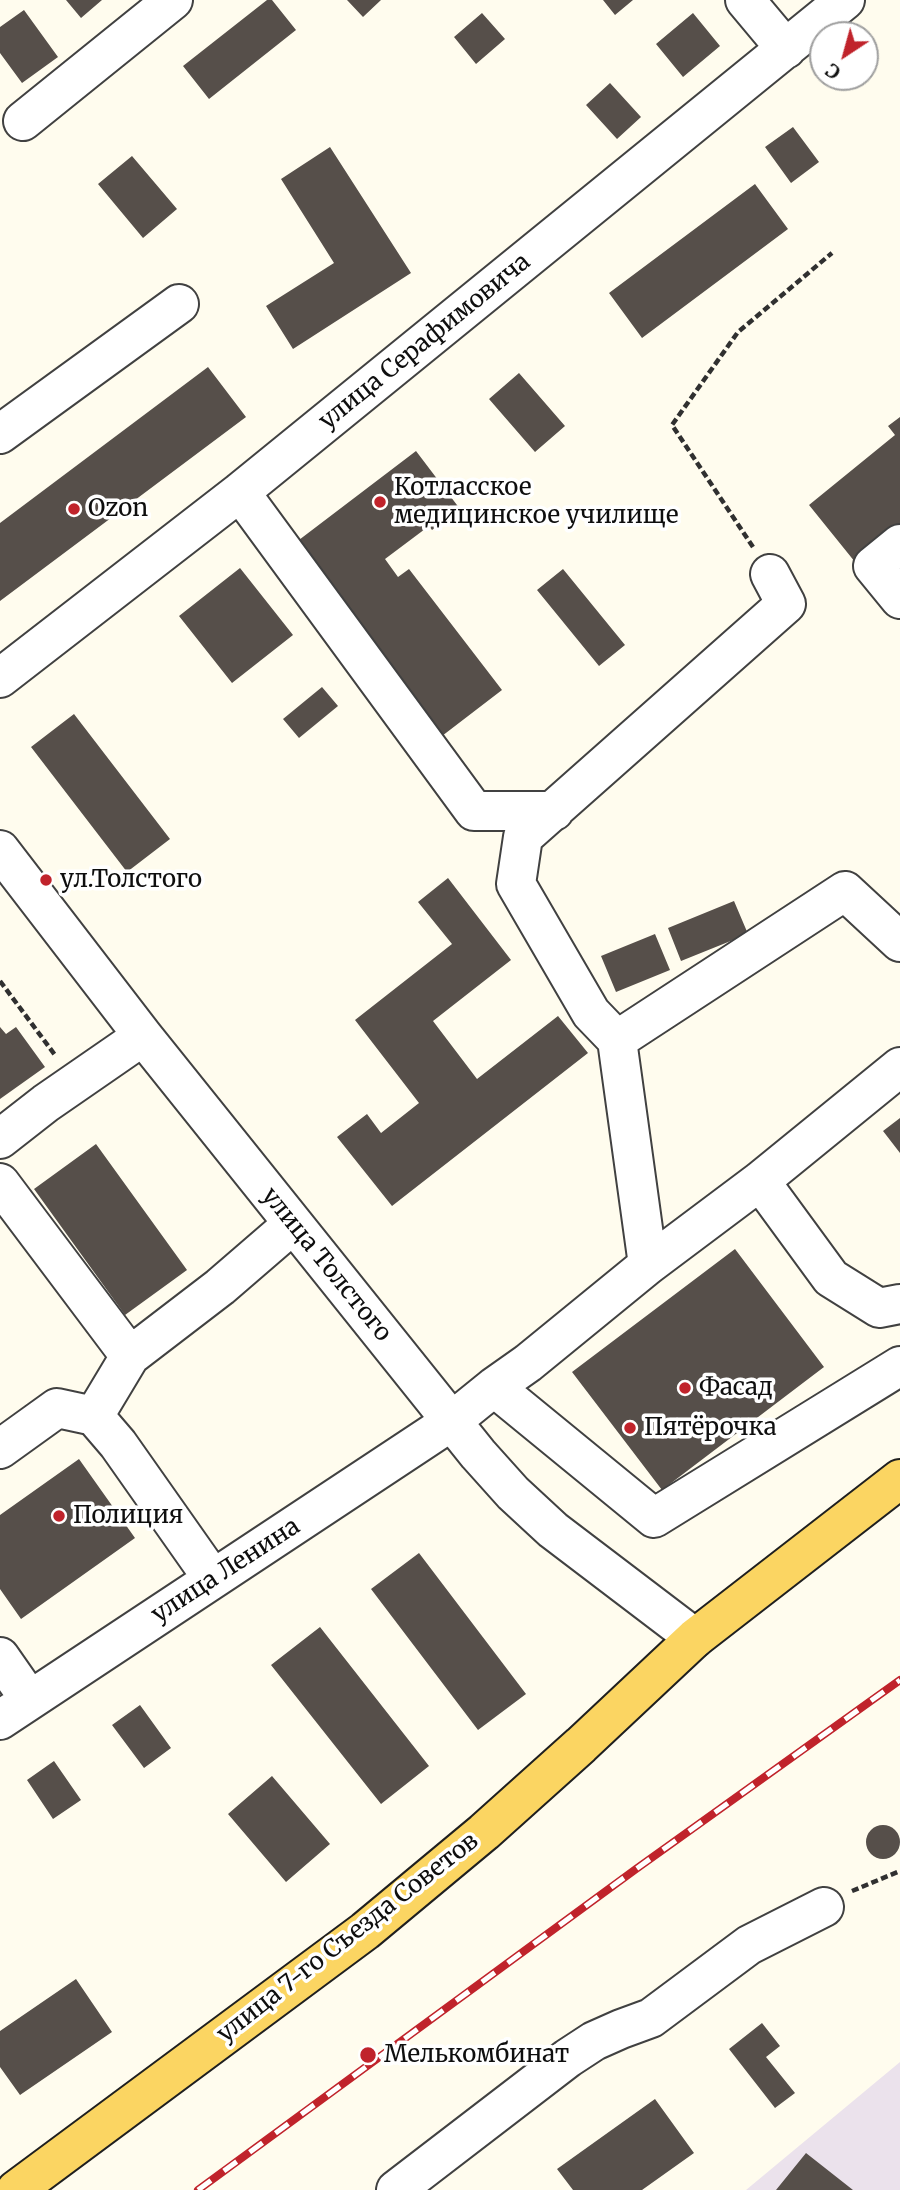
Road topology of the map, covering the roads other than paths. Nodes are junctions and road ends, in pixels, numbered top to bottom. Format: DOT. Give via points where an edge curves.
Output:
graph roads {
  1 [pos="173,0"];
  2 [pos="745,0"];
  3 [pos="845,0"];
  4 [pos="786,49"];
  5 [pos="23,121"];
  6 [pos="179,304"];
  7 [pos="0,434"];
  8 [pos="240,492"];
  9 [pos="900,544"];
  10 [pos="771,574"];
  11 [pos="900,599"];
  12 [pos="0,678"];
  13 [pos="554,811"];
  14 [pos="0,850"];
  15 [pos="900,942"];
  16 [pos="144,1036"];
  17 [pos="617,1040"];
  18 [pos="900,1067"];
  19 [pos="0,1139"];
  20 [pos="760,1181"];
  21 [pos="0,1183"];
  22 [pos="293,1224"];
  23 [pos="648,1265"];
  24 [pos="900,1304"];
  25 [pos="130,1356"];
  26 [pos="900,1366"];
  27 [pos="494,1387"];
  28 [pos="94,1416"];
  29 [pos="452,1421"];
  30 [pos="0,1449"];
  31 [pos="900,1479"];
  32 [pos="213,1579"];
  33 [pos="695,1638"];
  34 [pos="0,1657"];
  35 [pos="15,1710"];
  36 [pos="824,1907"];
  37 [pos="16,2190"];
  38 [pos="396,2190"];
  1 -- 5 [label="street"];
  2 -- 4 [label="street"];
  3 -- 4 [label="street, улица Серафимовича"];
  4 -- 8 [label="street, улица Серафимовича"];
  6 -- 7 [label="street"];
  8 -- 12 [label="street, улица Серафимовича"];
  8 -- 13 [label="street" via="474,811"];
  9 -- 11 [label="street" via="873,566"];
  10 -- 13 [label="street" via="786,604"];
  13 -- 17 [label="street" via="523,837 516,884 591,1013"];
  14 -- 16 [label="street, улица Толстого"];
  15 -- 17 [label="street" via="845,891"];
  16 -- 19 [label="street"];
  16 -- 22 [label="street, улица Толстого"];
  17 -- 23 [label="street"];
  18 -- 20 [label="street, улица Ленина"];
  20 -- 23 [label="street, улица Ленина"];
  20 -- 24 [label="street" via="831,1278 879,1308"];
  21 -- 25 [label="street"];
  22 -- 25 [label="street"];
  22 -- 29 [label="street, улица Толстого"];
  23 -- 27 [label="street, улица Ленина"];
  25 -- 28 [label="street"];
  26 -- 27 [label="street" via="654,1518"];
  27 -- 29 [label="street, улица Ленина"];
  28 -- 30 [label="street" via="57,1408"];
  28 -- 32 [label="street"];
  29 -- 32 [label="street, улица Ленина"];
  29 -- 33 [label="street, улица Толстого" via="513,1493 553,1530"];
  31 -- 33 [label="main road, улица 7-го Съезда Советов"];
  32 -- 35 [label="street, улица Ленина"];
  33 -- 37 [label="main road, улица 7-го Съезда Советов" via="582,1745 365,1931"];
  34 -- 35 [label="street"];
  36 -- 38 [label="street" via="749,1945 651,2018 577,2052"];
}
